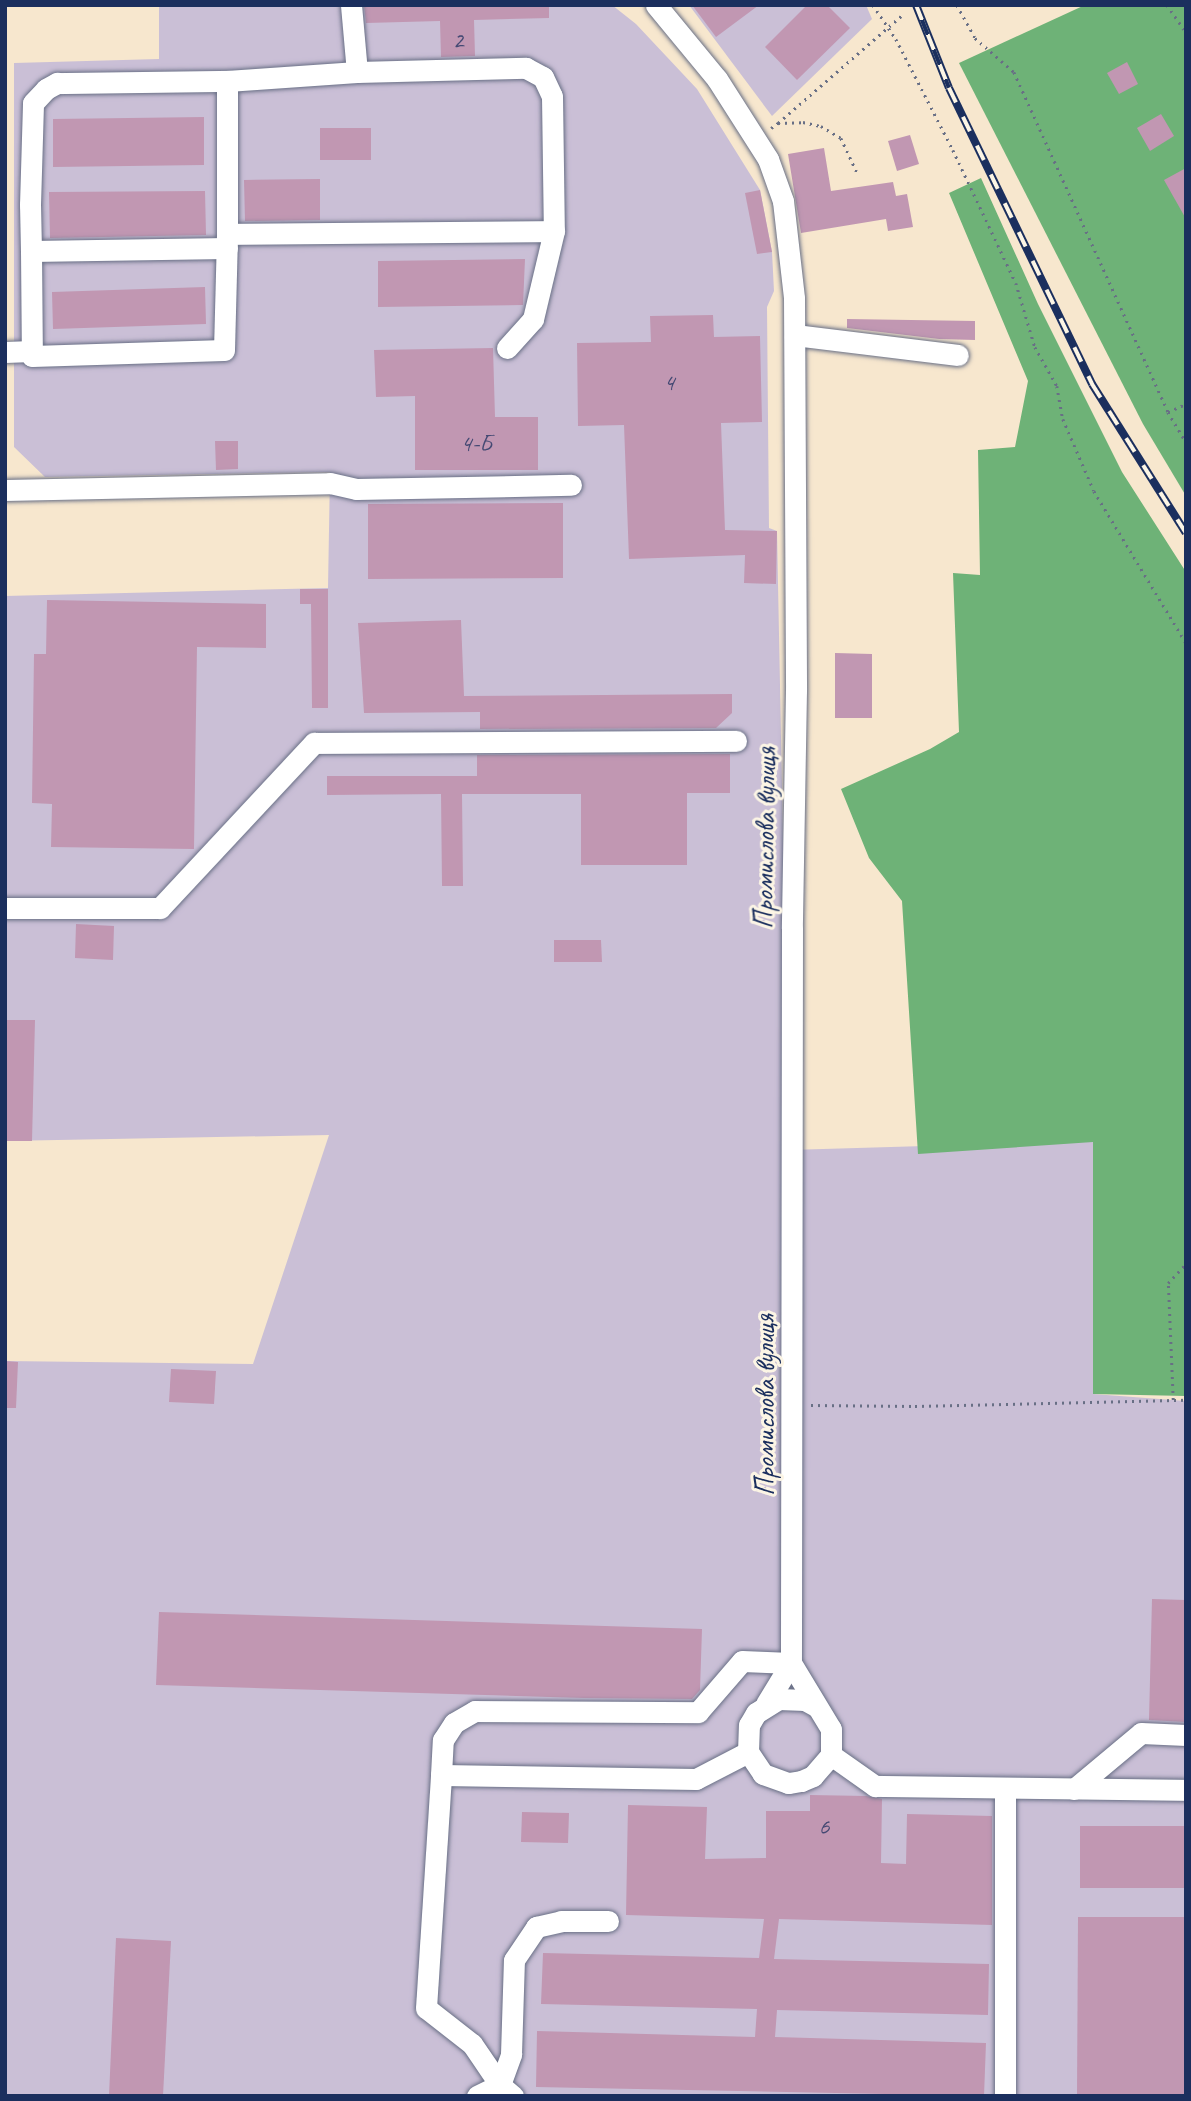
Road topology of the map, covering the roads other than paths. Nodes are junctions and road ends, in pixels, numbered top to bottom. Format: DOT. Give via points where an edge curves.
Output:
graph roads {
  1 [pos="351,5"];
  2 [pos="656,5"];
  3 [pos="357,72"];
  4 [pos="227,81"];
  5 [pos="554,230"];
  6 [pos="227,241"];
  7 [pos="31,251"];
  8 [pos="795,335"];
  9 [pos="507,348"];
  10 [pos="32,351"];
  11 [pos="5,352"];
  12 [pos="958,355"];
  13 [pos="572,485"];
  14 [pos="5,490"];
  15 [pos="736,741"];
  16 [pos="5,908"];
  17 [pos="791,1663"];
  18 [pos="766,1704"];
  19 [pos="816,1706"];
  20 [pos="1186,1735"];
  21 [pos="748,1752"];
  22 [pos="831,1755"];
  23 [pos="441,1775"];
  24 [pos="1005,1789"];
  25 [pos="1074,1790"];
  26 [pos="1186,1790"];
  27 [pos="607,1921"];
  28 [pos="506,2090"];
  29 [pos="477,2096"];
  30 [pos="1005,2096"];
  1 -- 3 [label="street"];
  2 -- 8 [label="street, Промислова вулиця" via="717,79 756,136 783,201"];
  3 -- 4 [label="street"];
  3 -- 5 [label="street" via="526,68 543,77 552,96"];
  4 -- 6 [label="street"];
  4 -- 7 [label="street" via="57,83 46,89 33,103"];
  5 -- 6 [label="street"];
  5 -- 9 [label="street" via="533,319"];
  6 -- 7 [label="street"];
  6 -- 10 [label="street" via="224,350 32,356"];
  7 -- 10 [label="street"];
  8 -- 12 [label="street"];
  8 -- 17 [label="street, Промислова вулиця"];
  10 -- 11 [label="street"];
  13 -- 14 [label="street" via="356,489 330,483"];
  15 -- 16 [label="street" via="314,743 160,908"];
  17 -- 18 [label="street"];
  17 -- 19 [label="street"];
  17 -- 23 [label="street" via="742,1661 698,1712 475,1712 454,1723 443,1740"];
  18 -- 19 [label="street" via="791,1697"];
  18 -- 21 [label="street" via="749,1725"];
  19 -- 22 [label="street" via="831,1729"];
  20 -- 25 [label="street" via="1141,1733"];
  21 -- 22 [label="street" via="763,1774 788,1783 813,1776"];
  21 -- 23 [label="street" via="696,1779"];
  22 -- 24 [label="street" via="875,1786"];
  23 -- 28 [label="street" via="426,2008 472,2044"];
  24 -- 25 [label="street"];
  24 -- 30 [label="street"];
  25 -- 26 [label="street"];
  27 -- 28 [label="street" via="561,1921 536,1927 514,1960"];
  28 -- 29 [label="street"];
}
